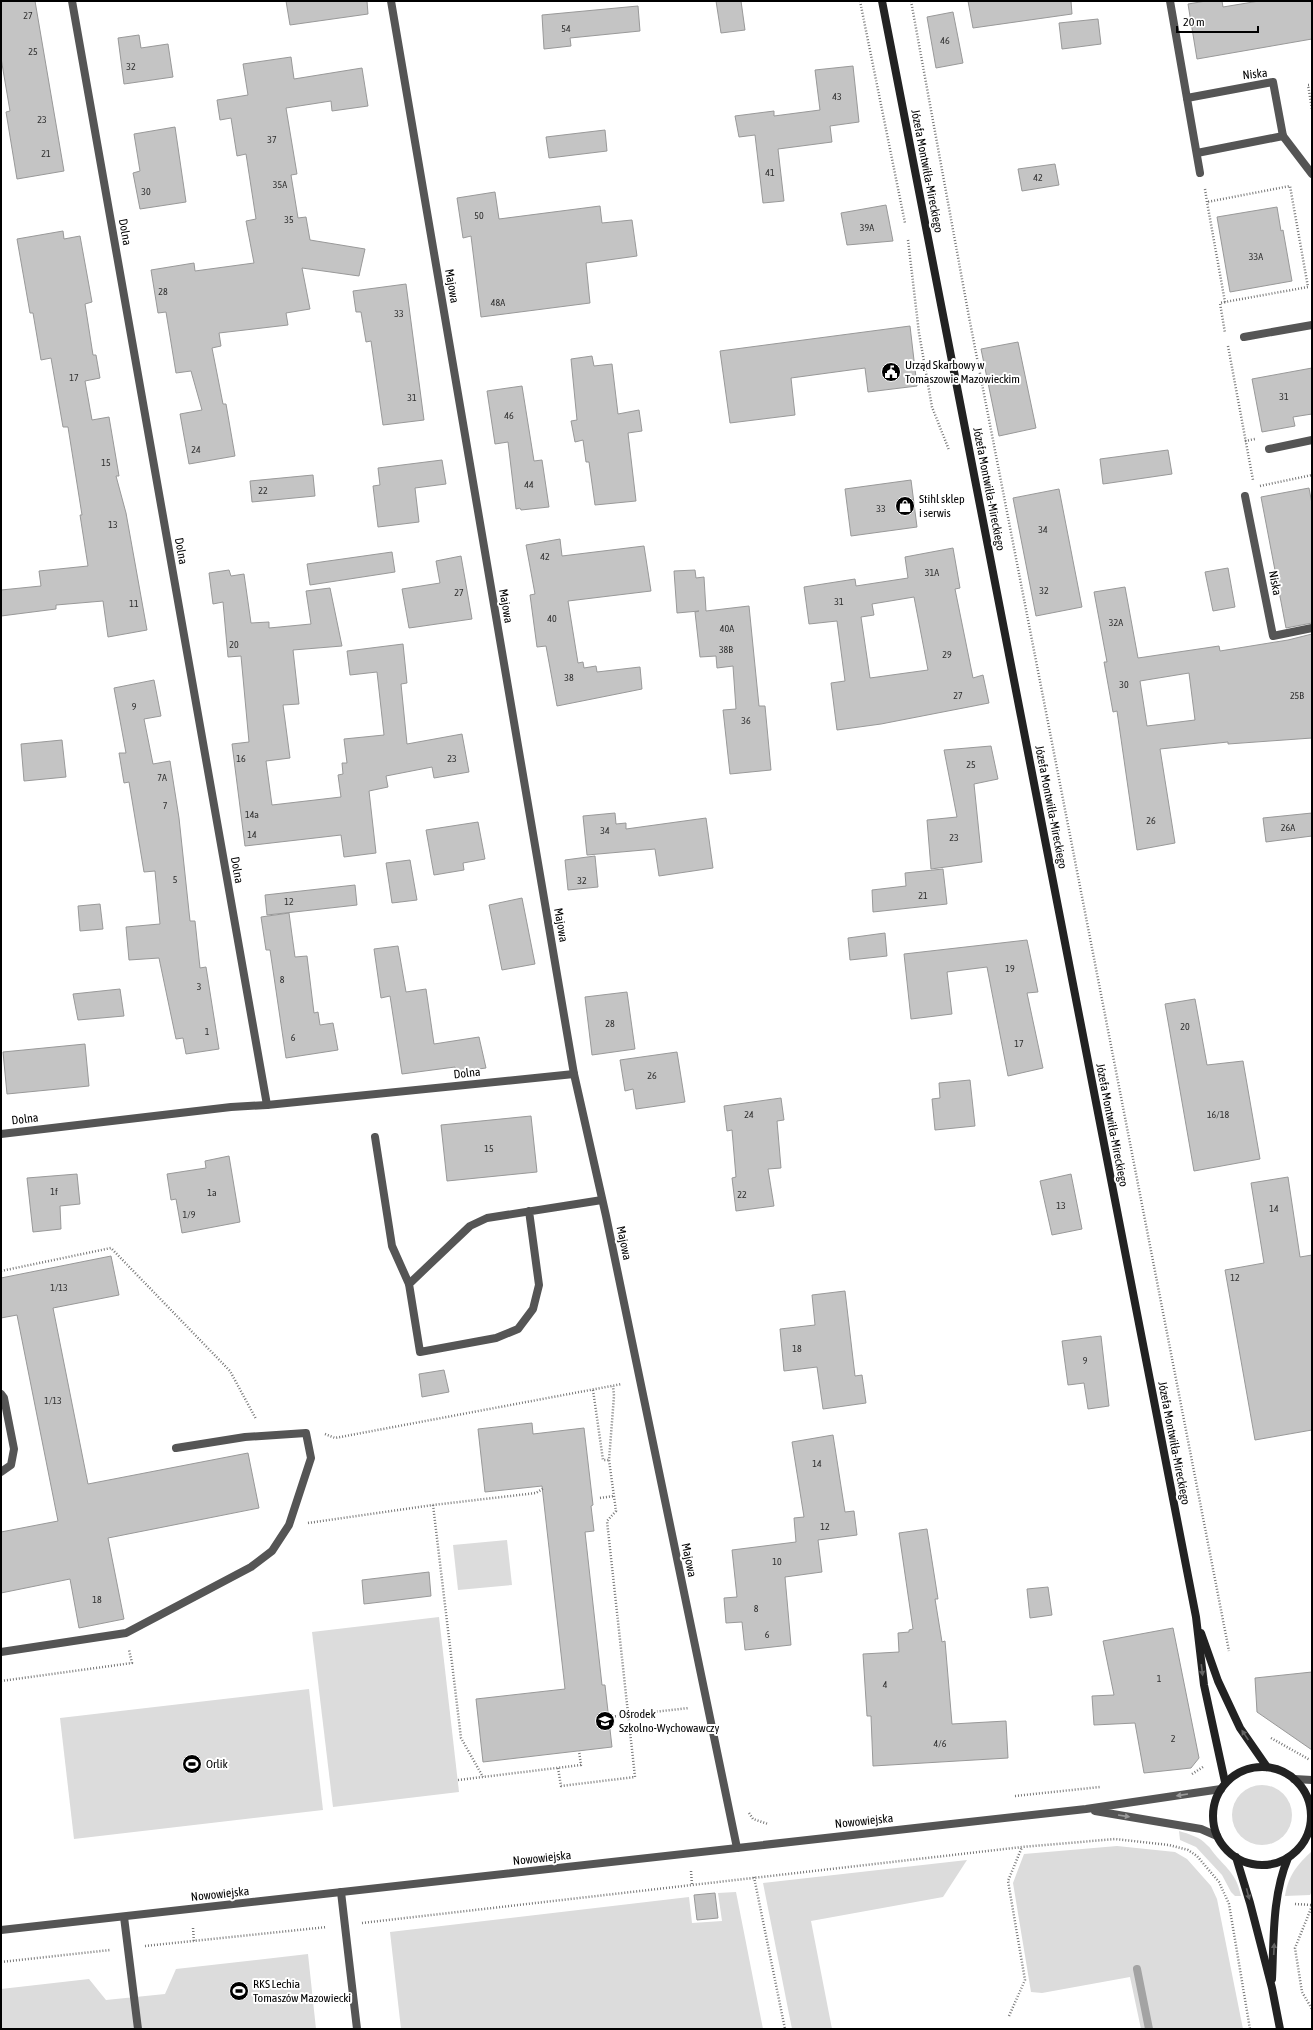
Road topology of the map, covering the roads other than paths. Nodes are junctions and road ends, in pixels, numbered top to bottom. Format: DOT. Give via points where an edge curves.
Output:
graph roads {
  1 [pos="72,1"];
  2 [pos="391,1"];
  3 [pos="882,1"];
  4 [pos="1170,1"];
  5 [pos="1187,98"];
  6 [pos="1283,136"];
  7 [pos="1197,153"];
  8 [pos="1200,173"];
  9 [pos="1312,174"];
  10 [pos="1312,325"];
  11 [pos="1244,337"];
  12 [pos="1312,440"];
  13 [pos="1270,449"];
  14 [pos="1245,496"];
  15 [pos="1312,628"];
  16 [pos="574,1074"];
  17 [pos="267,1105"];
  18 [pos="1,1134"];
  19 [pos="375,1138"];
  20 [pos="602,1200"];
  21 [pos="529,1211"];
  22 [pos="409,1284"];
  23 [pos="1,1394"];
  24 [pos="176,1448"];
  25 [pos="1,1472"];
  26 [pos="1196,1617"];
  27 [pos="1,1652"];
  28 [pos="1267,1767"];
  29 [pos="1294,1779"];
  30 [pos="1312,1780"];
  31 [pos="1225,1782"];
  32 [pos="1221,1790"];
  33 [pos="1086,1809"];
  34 [pos="1310,1829"];
  35 [pos="1217,1836"];
  36 [pos="737,1848"];
  37 [pos="1236,1857"];
  38 [pos="1288,1858"];
  39 [pos="341,1892"];
  40 [pos="124,1917"];
  41 [pos="1,1930"];
  42 [pos="1272,1988"];
  43 [pos="138,2029"];
  44 [pos="357,2029"];
  45 [pos="1280,2029"];
  1 -- 17 [label="street, Dolna"];
  2 -- 16 [label="street, Majowa"];
  3 -- 26 [label="main road, Józefa Montwiłła-Mireckiego"];
  4 -- 5 [label="street"];
  5 -- 6 [label="street, Niska" via="1273,82"];
  5 -- 7 [label="street"];
  6 -- 7 [label="street"];
  6 -- 9 [label="street, Niska"];
  7 -- 8 [label="street"];
  10 -- 11 [label="street"];
  12 -- 13 [label="street"];
  14 -- 15 [label="street, Niska" via="1273,636"];
  16 -- 17 [label="street, Dolna"];
  16 -- 20 [label="street, Majowa"];
  17 -- 18 [label="street, Dolna"];
  19 -- 22 [label="street" via="392,1246"];
  20 -- 21 [label="street"];
  20 -- 36 [label="street, Majowa"];
  21 -- 22 [label="street" via="487,1218 470,1226"];
  21 -- 22 [label="street" via="539,1285 533,1309 518,1329 496,1338 420,1352"];
  23 -- 25 [label="street" via="14,1449 11,1465"];
  24 -- 27 [label="street" via="245,1437 306,1433 311,1458 289,1525 272,1551 250,1567 126,1633"];
  28 -- 26 [label="main road, Józefa Montwiłła-Mireckiego, one-way" via="1240,1728 1218,1681"];
  26 -- 31 [label="main road, Józefa Montwiłła-Mireckiego, one-way" via="1204,1684"];
  28 -- 29 [label="main road"];
  28 -- 31 [label="main road" via="1248,1769"];
  29 -- 30 [label="street"];
  29 -- 34 [label="main road" via="1307,1796 1311,1810"];
  31 -- 32 [label="main road"];
  32 -- 33 [label="street, Nowowiejska, one-way"];
  32 -- 35 [label="main road" via="1213,1809 1213,1823"];
  33 -- 35 [label="street, Nowowiejska, one-way" via="1194,1828"];
  33 -- 36 [label="street, Nowowiejska"];
  34 -- 38 [label="main road" via="1299,1849"];
  35 -- 37 [label="main road" via="1225,1848"];
  36 -- 39 [label="street, Nowowiejska"];
  37 -- 38 [label="main road" via="1248,1863 1261,1865"];
  37 -- 42 [label="main road, one-way"];
  42 -- 38 [label="main road, one-way" via="1277,1902 1281,1874"];
  39 -- 40 [label="street, Nowowiejska"];
  39 -- 44 [label="street"];
  40 -- 41 [label="street, Nowowiejska"];
  40 -- 43 [label="street"];
  42 -- 45 [label="main road"];
}
